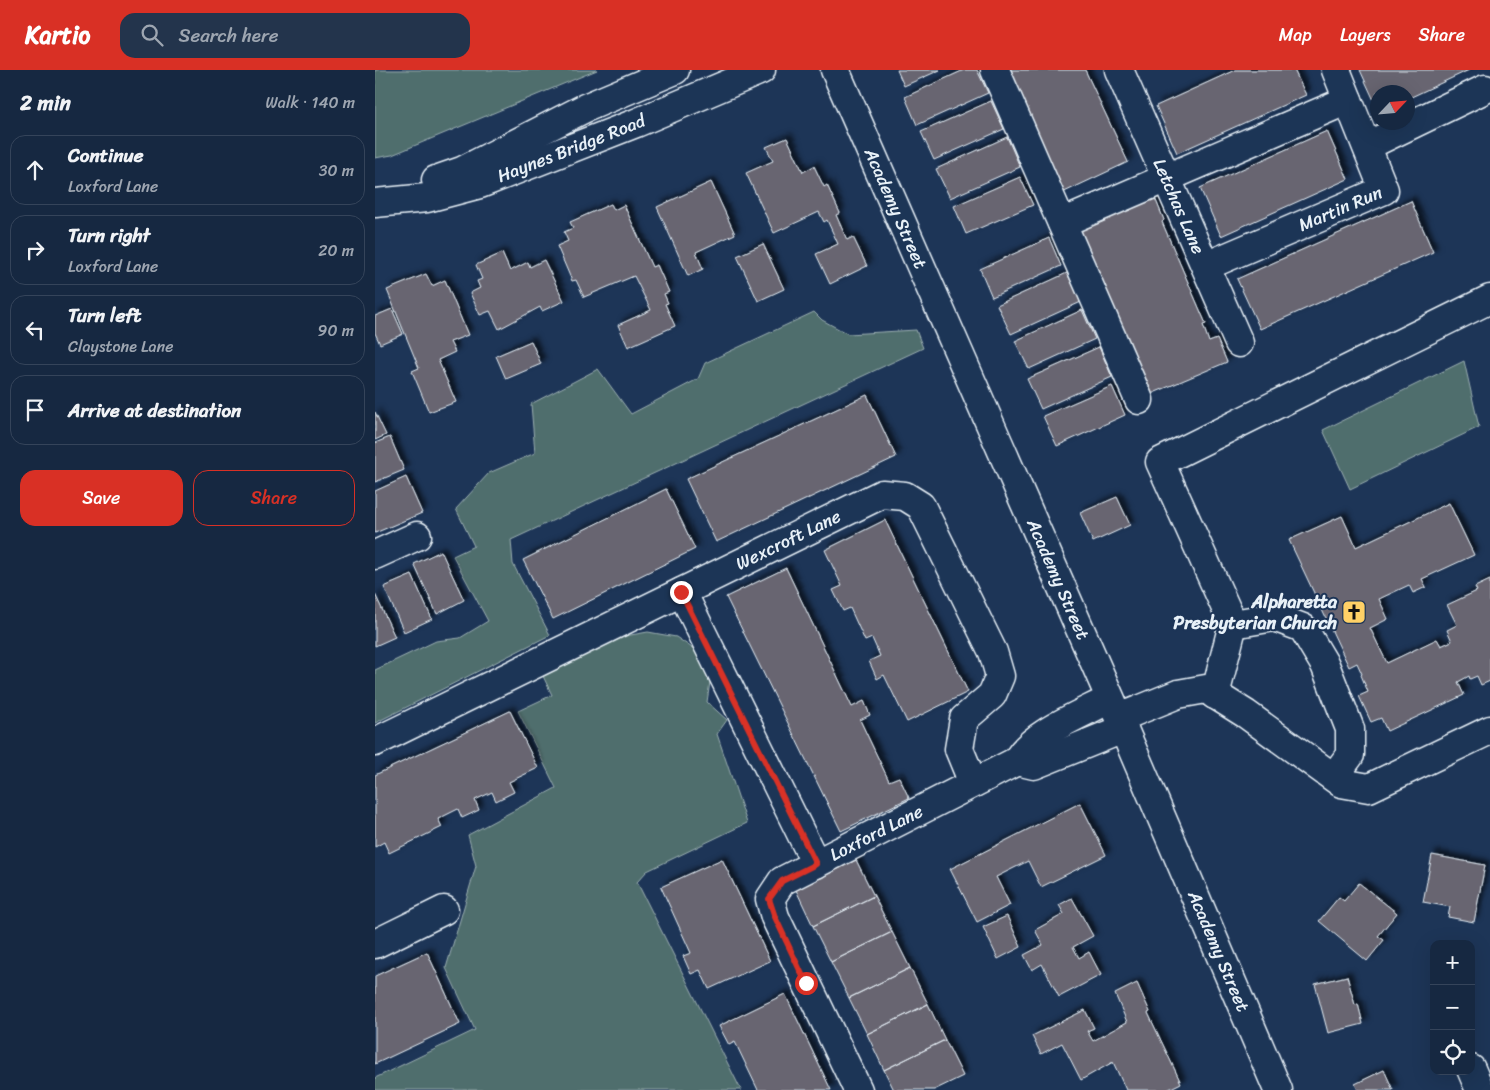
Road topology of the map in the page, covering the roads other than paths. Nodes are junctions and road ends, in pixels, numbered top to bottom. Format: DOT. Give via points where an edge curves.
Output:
graph roads {
  1 [pos="675,70"];
  2 [pos="761,70"];
  3 [pos="835,70"];
  4 [pos="995,70"];
  5 [pos="1119,70"];
  6 [pos="1336,70"];
  7 [pos="1485,89"];
  8 [pos="1348,100"];
  9 [pos="1367,146"];
  10 [pos="1167,178"];
  11 [pos="375,203"];
  12 [pos="1061,223"];
  13 [pos="1206,266"];
  14 [pos="1490,299"];
  15 [pos="1239,342"];
  16 [pos="1139,400"];
  17 [pos="417,536"];
  18 [pos="375,555"];
  19 [pos="681,592"];
  20 [pos="1233,624"];
  21 [pos="1215,695"];
  22 [pos="1117,715"];
  23 [pos="1490,730"];
  24 [pos="375,742"];
  25 [pos="1333,777"];
  26 [pos="973,784"];
  27 [pos="816,864"];
  28 [pos="444,910"];
  29 [pos="378,935"];
  30 [pos="1474,1075"];
  31 [pos="858,1090"];
  32 [pos="1278,1090"];
  33 [pos="1480,1090"];
  1 -- 11 [label="street, Haynes Bridge Road" via="585,108 462,171"];
  2 -- 11 [label="street, Haynes Bridge Road" via="480,184 427,198"];
  3 -- 22 [label="street, Academy Street"];
  4 -- 12 [label="street"];
  5 -- 10 [label="street, Letchas Lane"];
  6 -- 8 [label="street, Martin Run"];
  7 -- 9 [label="street"];
  8 -- 9 [label="street, Martin Run"];
  8 -- 10 [label="street"];
  9 -- 13 [label="street, Martin Run" via="1385,190"];
  10 -- 12 [label="street"];
  10 -- 13 [label="street, Letchas Lane"];
  12 -- 16 [label="street"];
  13 -- 15 [label="street, Letchas Lane"];
  14 -- 20 [label="street" via="1160,462"];
  17 -- 18 [label="street"];
  19 -- 24 [label="street, Wexcroft Lane"];
  19 -- 26 [label="street, Wexcroft Lane" via="881,494 905,496 921,506 993,652 1000,676 992,695 964,719 959,750"];
  19 -- 27 [label="street"];
  20 -- 21 [label="street"];
  20 -- 25 [label="street" via="1274,617 1303,628 1325,665 1350,729 1350,755"];
  21 -- 22 [label="street" via="1206,689 1178,694"];
  21 -- 25 [label="street"];
  22 -- 26 [label="street, Loxford Lane" via="1039,738 1021,753 1017,761"];
  22 -- 32 [label="street, Academy Street"];
  23 -- 25 [label="street" via="1369,788 1341,783"];
  26 -- 27 [label="street, Loxford Lane"];
  27 -- 31 [label="street, Loxford Lane" via="782,881 769,899"];
  28 -- 29 [label="street"];
  30 -- 33 [label="street"];
}
